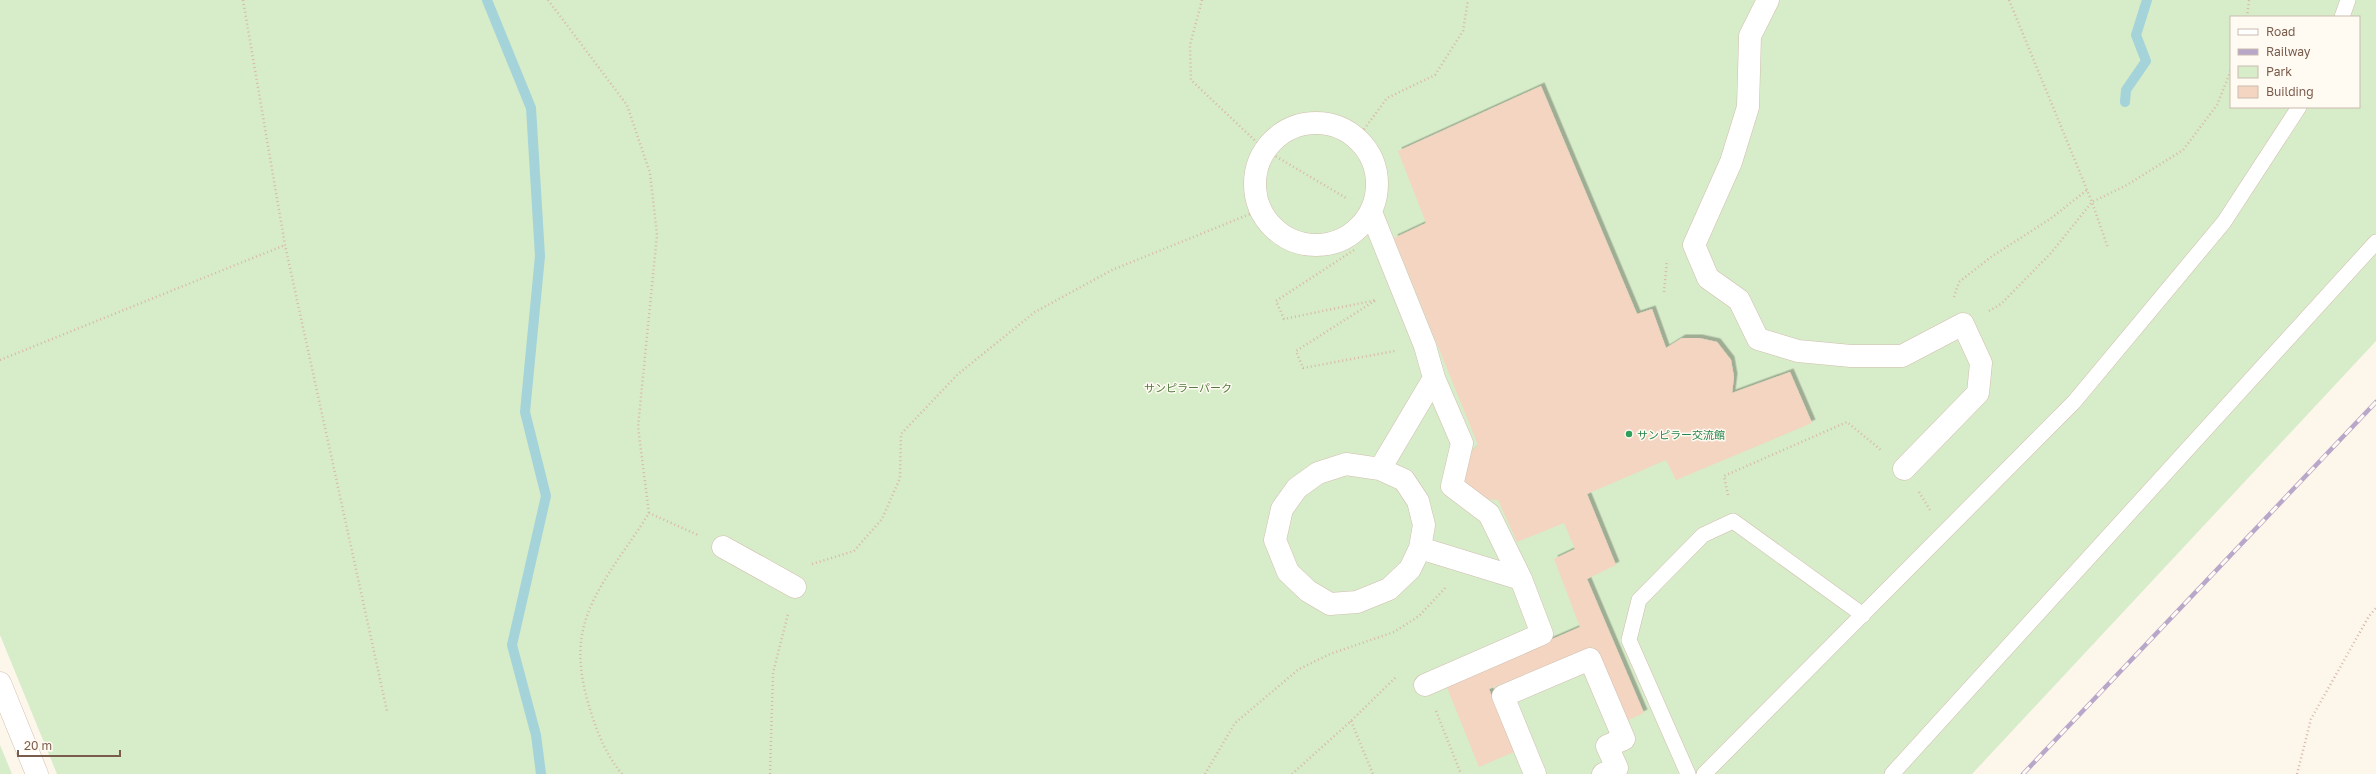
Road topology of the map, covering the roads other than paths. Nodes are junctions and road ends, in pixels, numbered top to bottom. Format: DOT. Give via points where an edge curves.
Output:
graph roads {
  1 [pos="1768,0"];
  2 [pos="2348,0"];
  3 [pos="2342,16"];
  4 [pos="2298,108"];
  5 [pos="1371,212"];
  6 [pos="2376,242"];
  7 [pos="1434,378"];
  8 [pos="1380,469"];
  9 [pos="1904,469"];
  10 [pos="723,547"];
  11 [pos="1420,548"];
  12 [pos="1521,579"];
  13 [pos="795,587"];
  14 [pos="1863,615"];
  15 [pos="0,683"];
  16 [pos="1425,685"];
  17 [pos="37,774"];
  18 [pos="1535,774"];
  19 [pos="1603,774"];
  20 [pos="1688,774"];
  21 [pos="1704,774"];
  22 [pos="1892,774"];
  1 -- 9 [label="street" via="1750,36 1748,107 1731,162 1694,245 1708,278 1739,300 1758,339 1798,351 1851,356 1902,356 1963,324 1981,363 1978,393"];
  2 -- 3 [label="lane"];
  4 -- 14 [label="lane" via="2224,222 2074,402"];
  5 -- 5 [label="street" via="1376,194 1376,174 1370,155 1357,139 1339,127 1319,123 1298,125 1280,135 1265,150 1257,169 1255,190 1260,210 1271,227 1287,238 1306,245 1325,246 1344,239 1359,228"];
  5 -- 7 [label="street" via="1425,346"];
  6 -- 22 [label="lane"];
  7 -- 8 [label="street"];
  7 -- 12 [label="street" via="1462,443 1452,486 1489,514"];
  8 -- 11 [label="street" via="1404,480 1418,501 1424,525"];
  8 -- 11 [label="street" via="1346,464 1318,473 1297,488 1282,509 1274,540 1288,572 1308,591 1330,604 1357,602 1389,589 1410,569"];
  10 -- 13 [label="street"];
  11 -- 12 [label="street"];
  12 -- 16 [label="street" via="1542,634"];
  14 -- 20 [label="lane" via="1733,521 1703,535 1639,600 1629,640"];
  14 -- 21 [label="lane"];
  15 -- 17 [label="street"];
  18 -- 19 [label="street" via="1503,696 1590,659 1624,739 1607,746 1617,768"];
}
